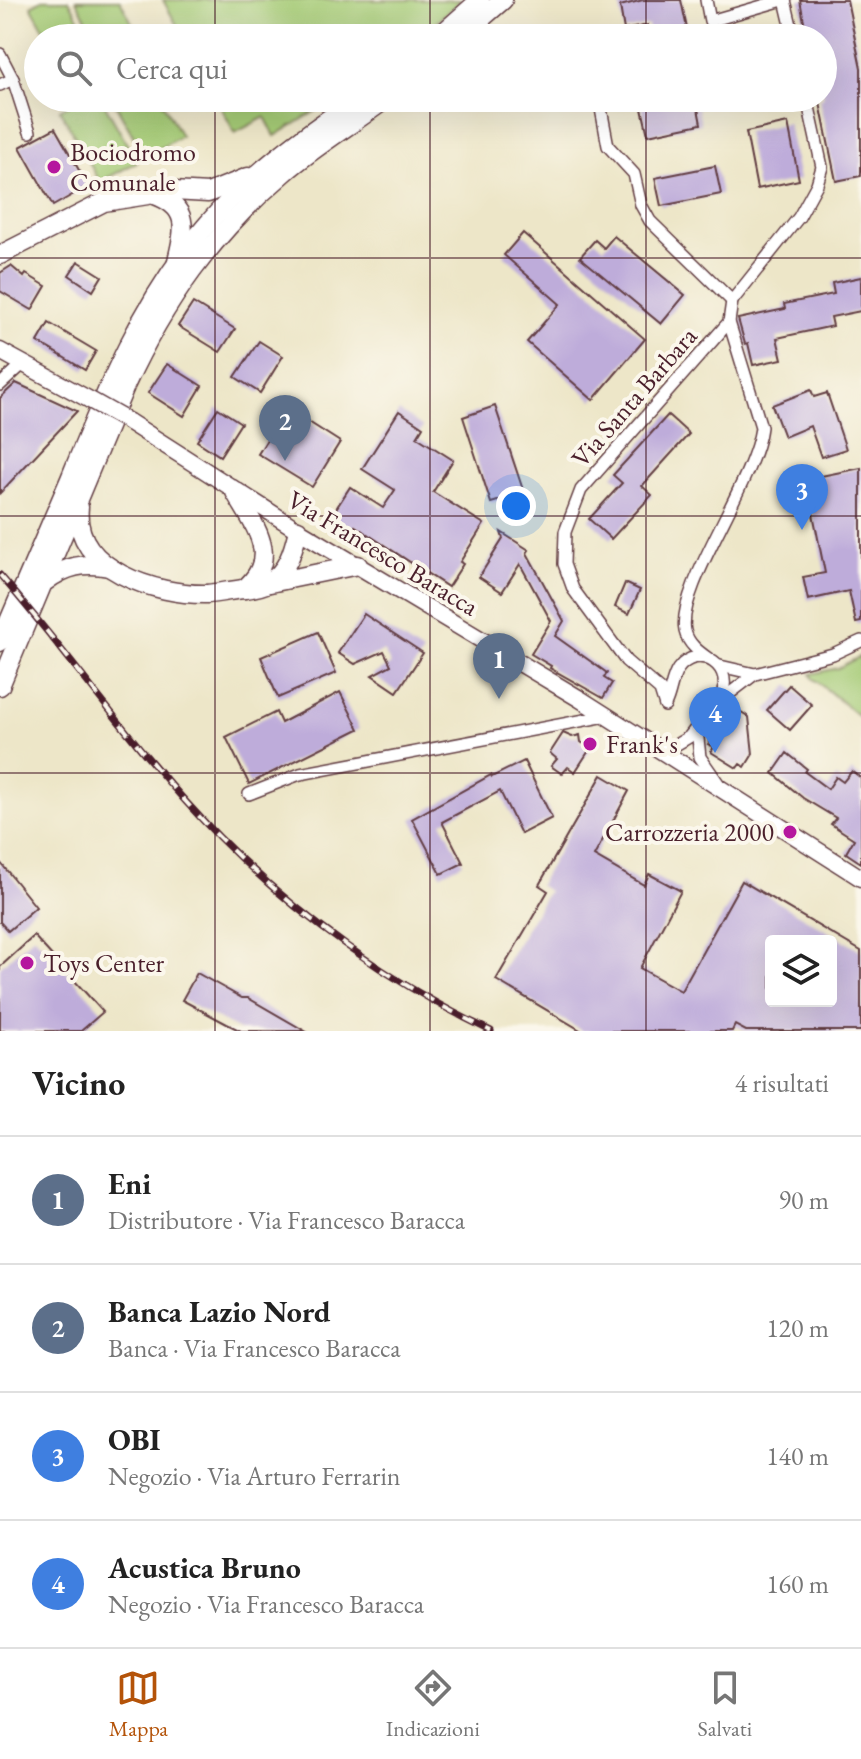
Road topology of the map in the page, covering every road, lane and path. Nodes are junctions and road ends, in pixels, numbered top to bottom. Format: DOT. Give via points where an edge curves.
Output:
graph roads {
  1 [pos="480,0"];
  2 [pos="503,0"];
  3 [pos="706,0"];
  4 [pos="784,0"];
  5 [pos="453,24"];
  6 [pos="475,24"];
  7 [pos="790,24"];
  8 [pos="0,54"];
  9 [pos="13,79"];
  10 [pos="0,85"];
  11 [pos="339,112"];
  12 [pos="368,112"];
  13 [pos="602,112"];
  14 [pos="810,112"];
  15 [pos="30,132"];
  16 [pos="269,162"];
  17 [pos="155,195"];
  18 [pos="0,255"];
  19 [pos="176,266"];
  20 [pos="732,301"];
  21 [pos="729,322"];
  22 [pos="0,351"];
  23 [pos="24,363"];
  24 [pos="0,385"];
  25 [pos="82,492"];
  26 [pos="235,492"];
  27 [pos="298,530"];
  28 [pos="358,565"];
  29 [pos="109,567"];
  30 [pos="266,574"];
  31 [pos="46,581"];
  32 [pos="861,641"];
  33 [pos="0,642"];
  34 [pos="714,662"];
  35 [pos="755,674"];
  36 [pos="0,686"];
  37 [pos="717,702"];
  38 [pos="606,716"];
  39 [pos="697,729"];
  40 [pos="662,753"];
  41 [pos="249,794"];
  42 [pos="729,795"];
  43 [pos="861,878"];
  1 -- 5 [label="highway"];
  2 -- 6 [label="highway"];
  3 -- 4 [label="street" via="710,21"];
  4 -- 7 [label="street"];
  8 -- 9 [label="street"];
  9 -- 10 [label="street"];
  9 -- 15 [label="street"];
  11 -- 16 [label="highway"];
  12 -- 25 [label="highway" via="283,173 203,255 145,343"];
  13 -- 20 [label="street" via="608,146 634,174 650,221"];
  14 -- 20 [label="street" via="822,167 817,184 799,217"];
  16 -- 17 [label="highway" via="223,189"];
  16 -- 19 [label="highway" via="205,227"];
  17 -- 18 [label="highway" via="104,202"];
  17 -- 19 [label="highway" via="176,207 184,222"];
  19 -- 33 [label="highway" via="142,318 109,385"];
  20 -- 21 [label="street"];
  21 -- 34 [label="street" via="761,427 687,606 685,630 691,643"];
  21 -- 34 [label="street, Via Santa Barbara" via="581,490 565,532 564,564 573,589 626,661 660,690 665,706 680,666 692,659"];
  22 -- 23 [label="main road, Via Francesco Baracca"];
  23 -- 24 [label="street"];
  23 -- 26 [label="main road, Via Francesco Baracca, bridge" via="129,422"];
  25 -- 29 [label="highway" via="81,533"];
  25 -- 31 [label="highway"];
  26 -- 27 [label="main road, Via Francesco Baracca"];
  26 -- 30 [label="highway" via="260,539"];
  27 -- 28 [label="main road, Via Francesco Baracca"];
  27 -- 30 [label="highway" via="288,563"];
  28 -- 30 [label="highway"];
  28 -- 38 [label="main road, Via Francesco Baracca"];
  29 -- 30 [label="highway" via="162,589 205,594 244,589"];
  29 -- 31 [label="highway" via="79,565"];
  31 -- 36 [label="highway"];
  32 -- 35 [label="street" via="833,654"];
  34 -- 35 [label="street"];
  34 -- 37 [label="street" via="723,673 724,689"];
  35 -- 37 [label="street"];
  37 -- 39 [label="street"];
  38 -- 40 [label="main road, Via Francesco Baracca"];
  38 -- 41 [label="street" via="300,774"];
  39 -- 40 [label="street"];
  39 -- 42 [label="street" via="703,764"];
  40 -- 42 [label="main road, Via Francesco Baracca"];
  42 -- 43 [label="main road, Via Francesco Baracca"];
}
